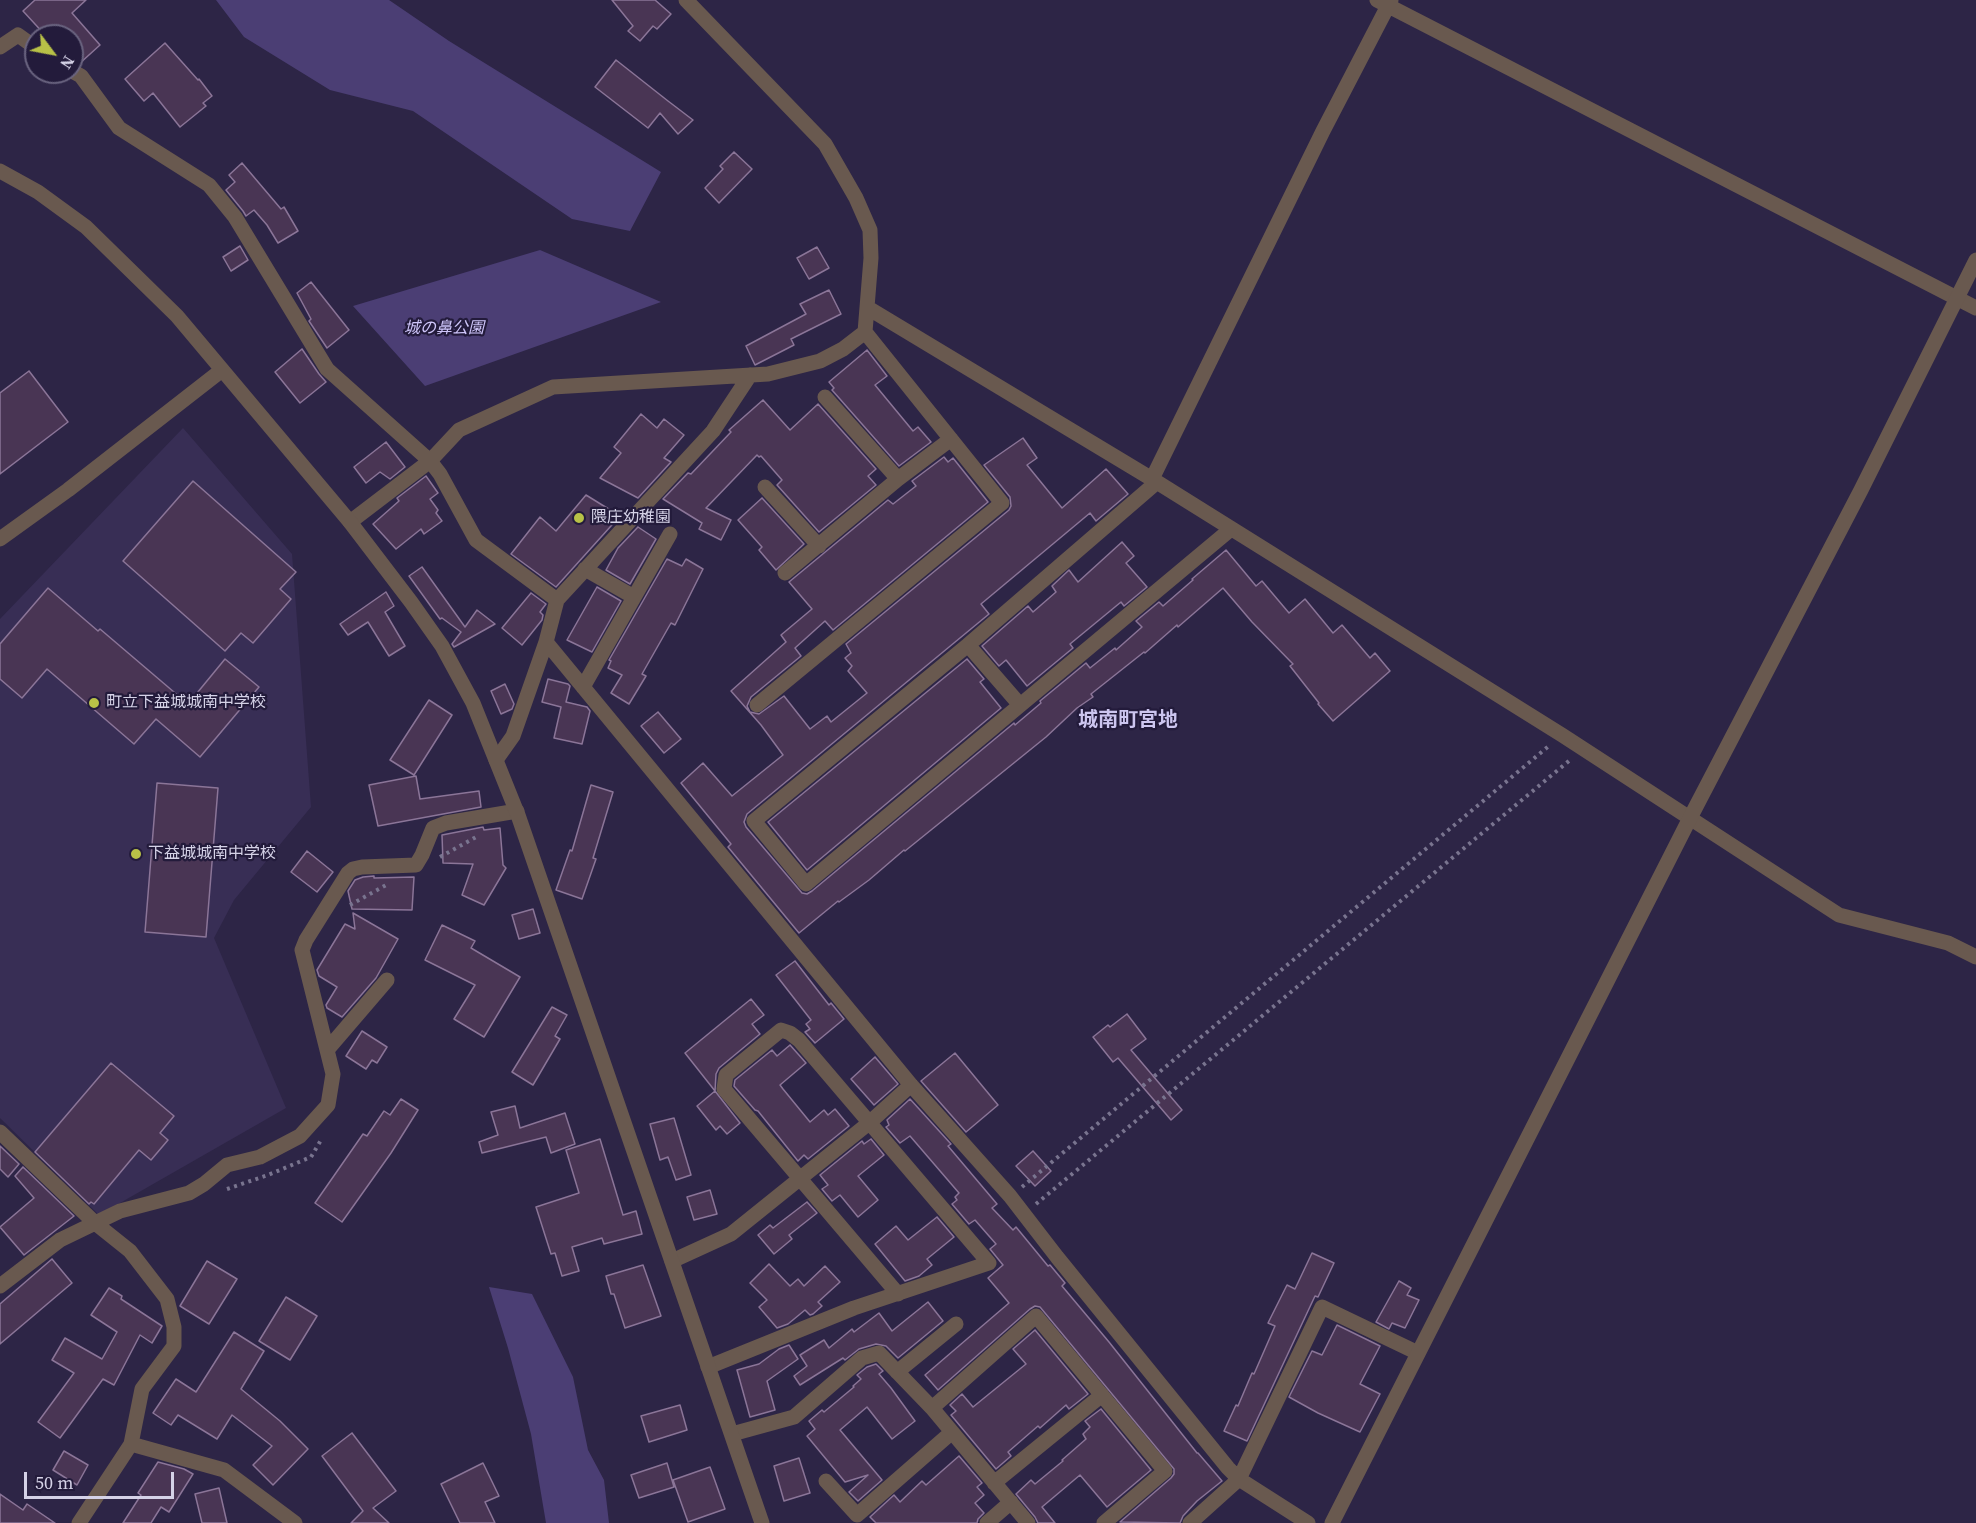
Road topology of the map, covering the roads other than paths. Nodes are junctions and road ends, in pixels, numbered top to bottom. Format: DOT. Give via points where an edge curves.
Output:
graph roads {
  1 [pos="686,0"];
  2 [pos="1385,2"];
  3 [pos="24,39"];
  4 [pos="0,47"];
  5 [pos="84,80"];
  6 [pos="0,171"];
  7 [pos="1976,260"];
  8 [pos="1956,298"];
  9 [pos="868,308"];
  10 [pos="1976,308"];
  11 [pos="866,332"];
  12 [pos="222,370"];
  13 [pos="750,375"];
  14 [pos="825,396"];
  15 [pos="951,439"];
  16 [pos="429,461"];
  17 [pos="898,479"];
  18 [pos="1154,481"];
  19 [pos="765,487"];
  20 [pos="350,522"];
  21 [pos="1231,530"];
  22 [pos="670,534"];
  23 [pos="0,539"];
  24 [pos="819,546"];
  25 [pos="585,569"];
  26 [pos="785,573"];
  27 [pos="634,597"];
  28 [pos="556,600"];
  29 [pos="546,642"];
  30 [pos="968,645"];
  31 [pos="584,687"];
  32 [pos="757,705"];
  33 [pos="1020,705"];
  34 [pos="496,760"];
  35 [pos="517,811"];
  36 [pos="1690,818"];
  37 [pos="1976,957"];
  38 [pos="387,980"];
  39 [pos="327,1050"];
  40 [pos="911,1085"];
  41 [pos="869,1123"];
  42 [pos="0,1132"];
  43 [pos="800,1177"];
  44 [pos="95,1223"];
  45 [pos="672,1261"];
  46 [pos="0,1286"];
  47 [pos="898,1294"];
  48 [pos="956,1324"];
  49 [pos="1418,1353"];
  50 [pos="708,1366"];
  51 [pos="897,1372"];
  52 [pos="1102,1395"];
  53 [pos="932,1408"];
  54 [pos="952,1432"];
  55 [pos="732,1434"];
  56 [pos="131,1444"];
  57 [pos="1239,1479"];
  58 [pos="826,1481"];
  59 [pos="994,1483"];
  60 [pos="1011,1502"];
  61 [pos="78,1523"];
  62 [pos="295,1523"];
  63 [pos="762,1523"];
  64 [pos="987,1523"];
  65 [pos="1028,1523"];
  66 [pos="1104,1523"];
  67 [pos="1190,1523"];
  68 [pos="1308,1523"];
  69 [pos="1332,1523"];
  1 -- 9 [label="street" via="825,144 870,230"];
  2 -- 8 [label="street"];
  2 -- 18 [label="street"];
  3 -- 4 [label="street" via="18,35"];
  5 -- 16 [label="street" via="119,128 209,185 236,217 327,369"];
  6 -- 12 [label="street" via="38,192 86,227 177,316"];
  7 -- 8 [label="street"];
  8 -- 10 [label="street"];
  8 -- 36 [label="street"];
  9 -- 11 [label="street"];
  9 -- 18 [label="street"];
  11 -- 13 [label="street" via="820,362"];
  11 -- 15 [label="street"];
  12 -- 20 [label="street"];
  12 -- 23 [label="street"];
  13 -- 16 [label="street" via="553,387 459,430"];
  13 -- 25 [label="street" via="713,431"];
  14 -- 17 [label="street"];
  15 -- 17 [label="street"];
  15 -- 32 [label="street" via="1002,503"];
  16 -- 20 [label="street"];
  16 -- 28 [label="street" via="476,540"];
  17 -- 24 [label="street"];
  18 -- 21 [label="street"];
  18 -- 30 [label="street"];
  19 -- 24 [label="street"];
  20 -- 34 [label="street" via="442,646 473,702"];
  21 -- 33 [label="street"];
  21 -- 36 [label="street"];
  22 -- 27 [label="street"];
  24 -- 26 [label="street"];
  25 -- 27 [label="street"];
  25 -- 28 [label="street"];
  27 -- 31 [label="street"];
  28 -- 29 [label="street"];
  29 -- 31 [label="street"];
  29 -- 34 [label="street" via="513,736"];
  30 -- 33 [label="street"];
  30 -- 33 [label="street" via="754,821 806,884"];
  31 -- 40 [label="street"];
  34 -- 35 [label="street"];
  35 -- 39 [label="street" via="433,828 416,865 362,867 348,873 302,950"];
  35 -- 45 [label="street"];
  36 -- 37 [label="street" via="1839,915 1948,943"];
  36 -- 49 [label="street"];
  38 -- 39 [label="street"];
  39 -- 44 [label="street" via="333,1074 328,1105 300,1136 260,1157 227,1165 189,1193 120,1211"];
  40 -- 41 [label="street"];
  40 -- 57 [label="street" via="1010,1196"];
  41 -- 43 [label="street"];
  41 -- 43 [label="street" via="799,1040 781,1030 726,1075 724,1089"];
  41 -- 47 [label="street" via="989,1263"];
  42 -- 44 [label="street"];
  43 -- 45 [label="street" via="731,1234"];
  43 -- 47 [label="street"];
  44 -- 46 [label="street" via="60,1240"];
  44 -- 56 [label="street" via="137,1258 167,1299 174,1327 174,1346 142,1389"];
  45 -- 50 [label="street"];
  47 -- 50 [label="street"];
  48 -- 51 [label="street"];
  49 -- 57 [label="street" via="1322,1307"];
  49 -- 69 [label="street"];
  50 -- 55 [label="street"];
  51 -- 53 [label="street"];
  51 -- 55 [label="street" via="879,1353 862,1358 794,1417"];
  52 -- 53 [label="street" via="1036,1316"];
  52 -- 59 [label="street"];
  52 -- 66 [label="street" via="1165,1471"];
  53 -- 54 [label="street"];
  54 -- 58 [label="street" via="857,1515"];
  54 -- 59 [label="street"];
  55 -- 63 [label="street"];
  56 -- 61 [label="street"];
  56 -- 62 [label="street" via="224,1470"];
  57 -- 67 [label="street"];
  57 -- 68 [label="street"];
  59 -- 60 [label="street"];
  60 -- 64 [label="street"];
  60 -- 65 [label="street"];
}
